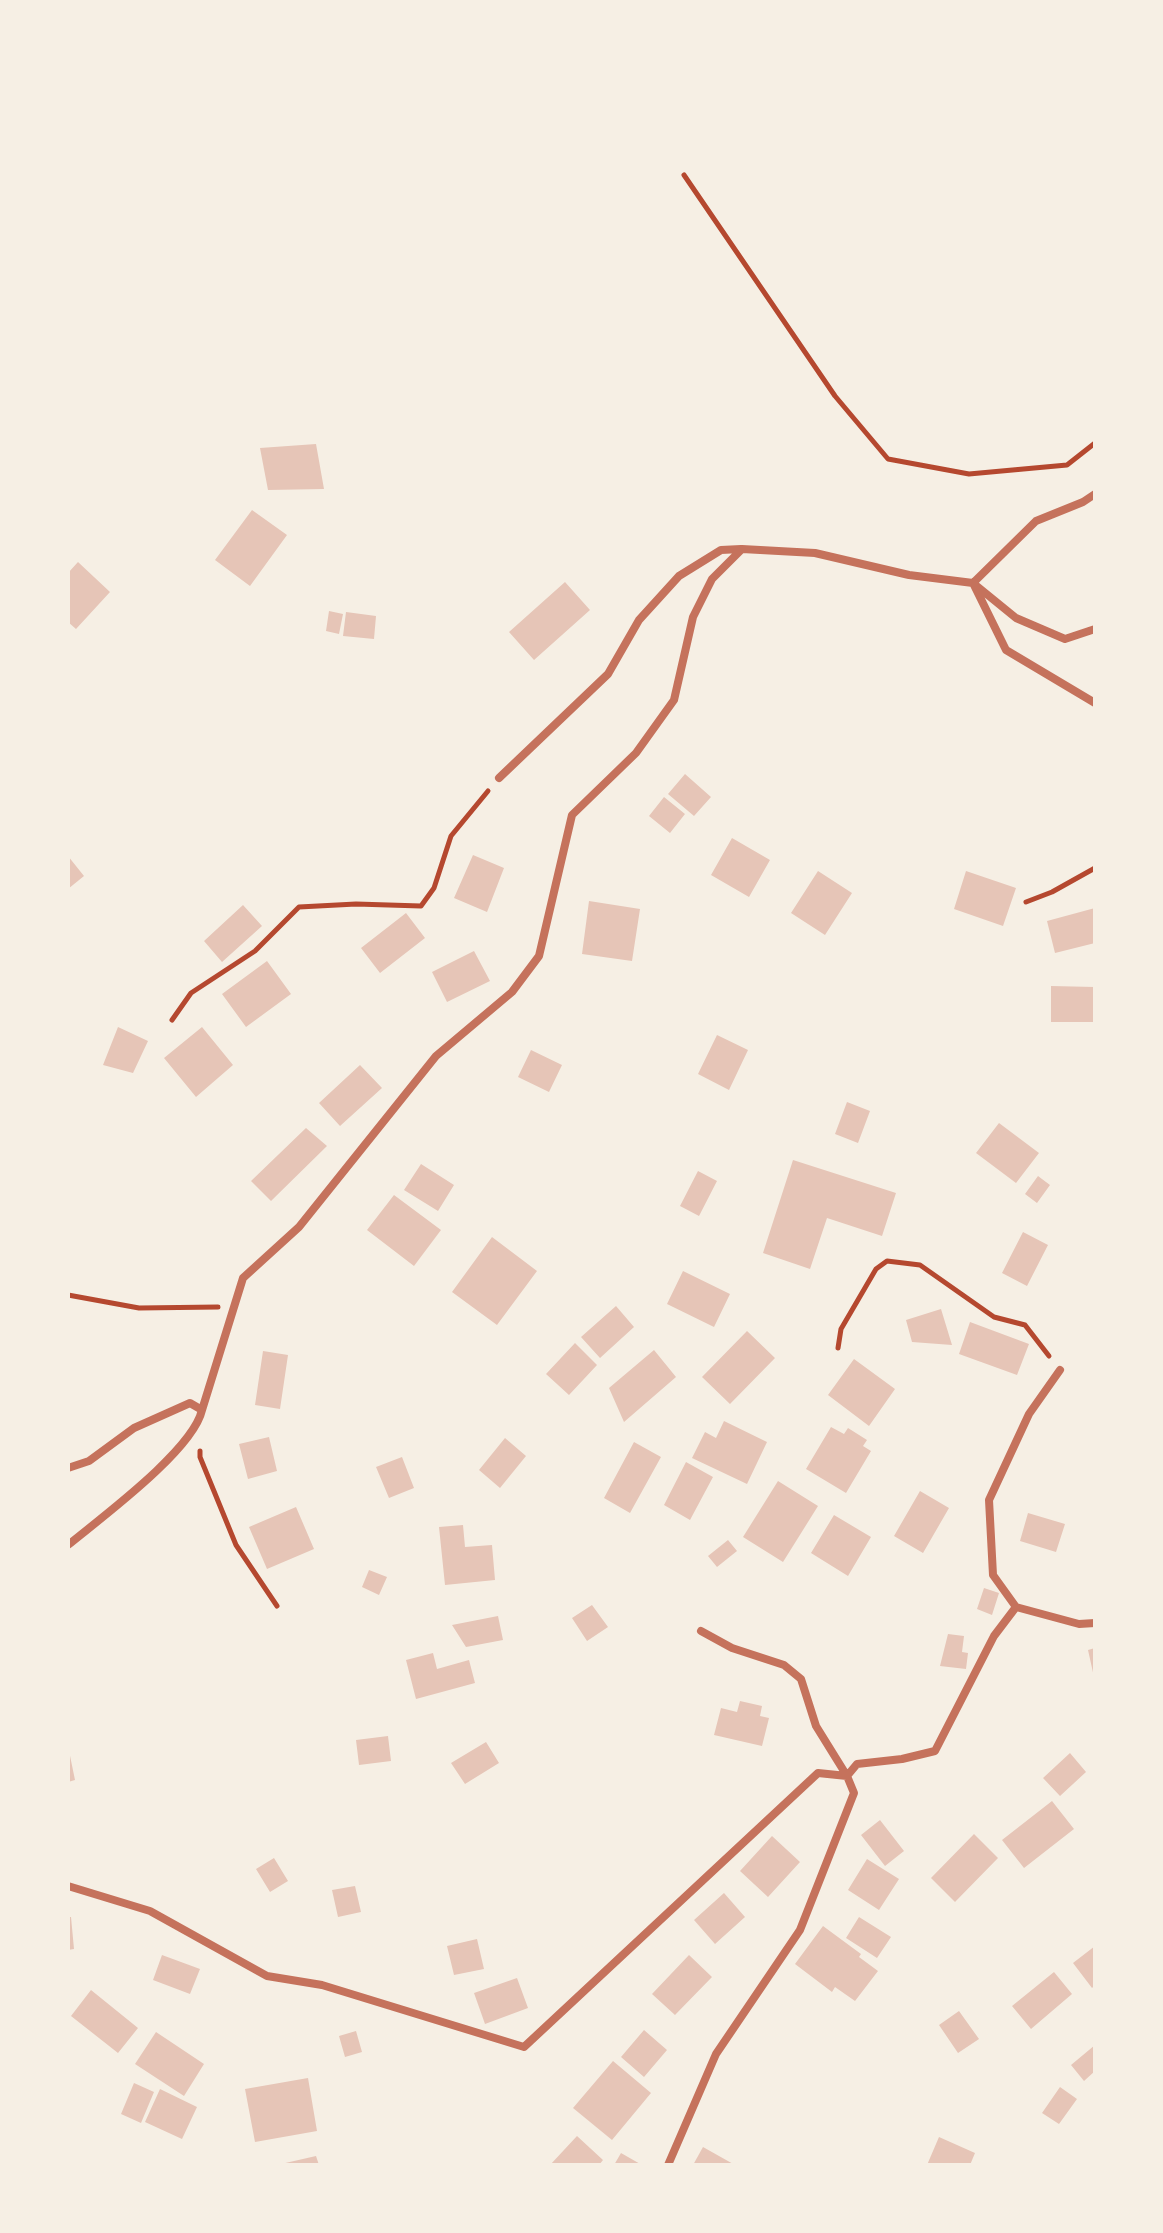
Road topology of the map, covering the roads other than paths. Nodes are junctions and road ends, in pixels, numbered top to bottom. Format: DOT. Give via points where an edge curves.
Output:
graph roads {
  1 [pos="1095,494"];
  2 [pos="742,549"];
  3 [pos="973,583"];
  4 [pos="1095,629"];
  5 [pos="1095,703"];
  6 [pos="499,778"];
  7 [pos="1060,1370"];
  8 [pos="202,1410"];
  9 [pos="68,1468"];
  10 [pos="68,1545"];
  11 [pos="1016,1607"];
  12 [pos="1095,1623"];
  13 [pos="701,1631"];
  14 [pos="847,1776"];
  15 [pos="68,1886"];
  16 [pos="668,2165"];
  1 -- 3 [label="street" via="1036,521"];
  2 -- 3 [label="street" via="815,553 909,575"];
  2 -- 6 [label="street" via="721,550 679,576 639,620 608,674"];
  2 -- 8 [label="street" via="712,579 693,617 674,700 636,753 572,815 539,956 512,992 436,1056 299,1227 243,1278"];
  3 -- 4 [label="street" via="1016,618 1065,639"];
  3 -- 5 [label="street" via="1006,650"];
  7 -- 11 [label="street" via="1029,1414 989,1500 993,1575"];
  8 -- 9 [label="street" via="190,1403 134,1428 89,1461"];
  8 -- 10 [label="street" via="199,1424 151,1476"];
  11 -- 12 [label="street" via="1079,1624"];
  11 -- 14 [label="street" via="994,1636 935,1751 857,1764"];
  13 -- 14 [label="street" via="784,1665 801,1679 816,1726"];
  14 -- 15 [label="street" via="818,1773 524,2047 322,1985 267,1976 150,1911"];
  14 -- 16 [label="street" via="854,1793 800,1930 716,2054"];
}
